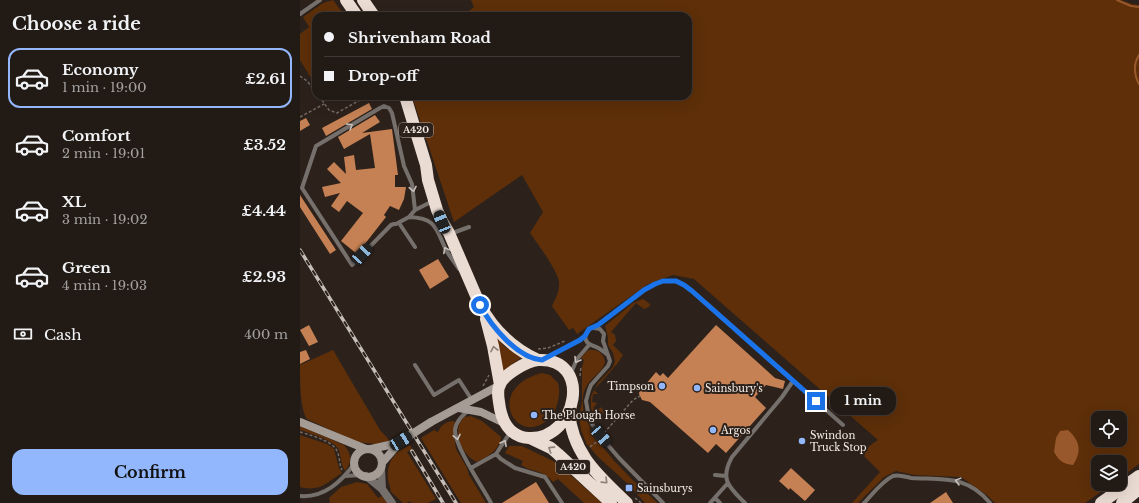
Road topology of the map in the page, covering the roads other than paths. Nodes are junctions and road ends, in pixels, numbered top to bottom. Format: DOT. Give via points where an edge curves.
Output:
graph roads {
  1 [pos="320,0"];
  2 [pos="346,0"];
  3 [pos="363,0"];
  4 [pos="354,12"];
  5 [pos="371,12"];
  6 [pos="300,14"];
  7 [pos="406,100"];
  8 [pos="438,202"];
  9 [pos="415,210"];
  10 [pos="409,217"];
  11 [pos="397,224"];
  12 [pos="468,227"];
  13 [pos="449,233"];
  14 [pos="415,247"];
  15 [pos="469,282"];
  16 [pos="484,314"];
  17 [pos="594,328"];
  18 [pos="585,336"];
  19 [pos="603,341"];
  20 [pos="589,345"];
  21 [pos="596,347"];
  22 [pos="608,354"];
  23 [pos="538,356"];
  24 [pos="415,365"];
  25 [pos="575,380"];
  26 [pos="793,381"];
  27 [pos="500,385"];
  28 [pos="472,400"];
  29 [pos="459,408"];
  30 [pos="470,409"];
  31 [pos="569,411"];
  32 [pos="300,422"];
  33 [pos="843,425"];
  34 [pos="507,427"];
  35 [pos="530,438"];
  36 [pos="341,439"];
  37 [pos="400,442"];
  38 [pos="369,449"];
  39 [pos="496,454"];
  40 [pos="355,462"];
  41 [pos="381,466"];
  42 [pos="471,468"];
  43 [pos="716,475"];
  44 [pos="345,476"];
  45 [pos="364,476"];
  46 [pos="726,476"];
  47 [pos="1139,476"];
  48 [pos="727,484"];
  49 [pos="382,489"];
  50 [pos="1139,489"];
  51 [pos="300,496"];
  52 [pos="715,498"];
  53 [pos="631,500"];
  54 [pos="392,503"];
  55 [pos="491,503"];
  56 [pos="562,503"];
  57 [pos="611,503"];
  58 [pos="663,503"];
  59 [pos="710,503"];
  60 [pos="720,503"];
  61 [pos="746,503"];
  62 [pos="864,503"];
  63 [pos="990,503"];
  64 [pos="1101,503"];
  65 [pos="1122,503"];
  1 -- 6 [label="lane"];
  2 -- 4 [label="highway"];
  3 -- 5 [label="highway"];
  7 -- 8 [label="highway, A420" via="426,165 434,177"];
  8 -- 9 [label="lane"];
  8 -- 13 [label="highway, A420" via="442,222"];
  9 -- 10 [label="lane"];
  11 -- 9 [label="lane, one-way" via="384,231 352,265 302,188 316,146 380,108 389,108 404,166 412,184"];
  10 -- 11 [label="lane"];
  15 -- 10 [label="lane, one-way" via="449,255 435,226 425,220"];
  11 -- 14 [label="lane"];
  12 -- 13 [label="lane"];
  13 -- 15 [label="highway, A420"];
  15 -- 16 [label="highway, A420"];
  16 -- 23 [label="highway, A420" via="516,348"];
  27 -- 16 [label="highway, A420, one-way" via="494,346"];
  17 -- 18 [label="lane" via="589,329"];
  17 -- 19 [label="lane" via="600,329"];
  17 -- 26 [label="lane" via="647,287 663,281 676,281 692,291"];
  18 -- 20 [label="lane"];
  18 -- 23 [label="lane" via="568,346"];
  19 -- 21 [label="lane"];
  19 -- 22 [label="lane"];
  20 -- 21 [label="lane"];
  20 -- 25 [label="lane, one-way" via="577,359"];
  21 -- 22 [label="lane"];
  22 -- 58 [label="lane" via="609,364 606,370 591,385 588,393 586,401 589,418 596,431"];
  23 -- 25 [label="highway, A420" via="560,365"];
  23 -- 27 [label="highway" via="509,374"];
  24 -- 28 [label="lane" via="434,395 459,380"];
  25 -- 31 [label="highway, A420"];
  26 -- 33 [label="lane"];
  26 -- 46 [label="lane" via="732,458"];
  27 -- 28 [label="street"];
  27 -- 34 [label="highway, A420" via="499,406"];
  28 -- 29 [label="street"];
  29 -- 30 [label="street"];
  29 -- 37 [label="street, bridge" via="449,411"];
  30 -- 34 [label="street" via="486,413"];
  30 -- 42 [label="lane, one-way" via="457,422 455,432 457,442"];
  31 -- 35 [label="highway, A420" via="566,419 554,429 543,436"];
  31 -- 53 [label="highway, A420, one-way" via="574,436 585,459 601,478"];
  32 -- 36 [label="street"];
  34 -- 35 [label="highway, A420" via="522,437"];
  39 -- 34 [label="lane, one-way"];
  57 -- 35 [label="highway, A420, one-way" via="557,453"];
  36 -- 38 [label="street"];
  36 -- 40 [label="street" via="350,449"];
  37 -- 38 [label="street"];
  37 -- 41 [label="street"];
  38 -- 40 [label="street" via="358,453"];
  38 -- 41 [label="street" via="379,453"];
  39 -- 42 [label="lane"];
  39 -- 56 [label="lane" via="515,468 544,477"];
  40 -- 44 [label="lane"];
  40 -- 45 [label="street" via="357,470"];
  41 -- 45 [label="street" via="374,476"];
  41 -- 49 [label="street"];
  42 -- 55 [label="lane"];
  43 -- 46 [label="lane"];
  44 -- 45 [label="lane"];
  44 -- 51 [label="lane" via="317,495"];
  45 -- 49 [label="street"];
  46 -- 48 [label="lane"];
  47 -- 64 [label="highway"];
  48 -- 52 [label="lane"];
  48 -- 61 [label="lane"];
  49 -- 54 [label="street"];
  50 -- 65 [label="highway"];
  52 -- 59 [label="lane"];
  52 -- 60 [label="lane"];
  63 -- 62 [label="lane, one-way" via="964,483 950,479 896,475 886,481"];
}
